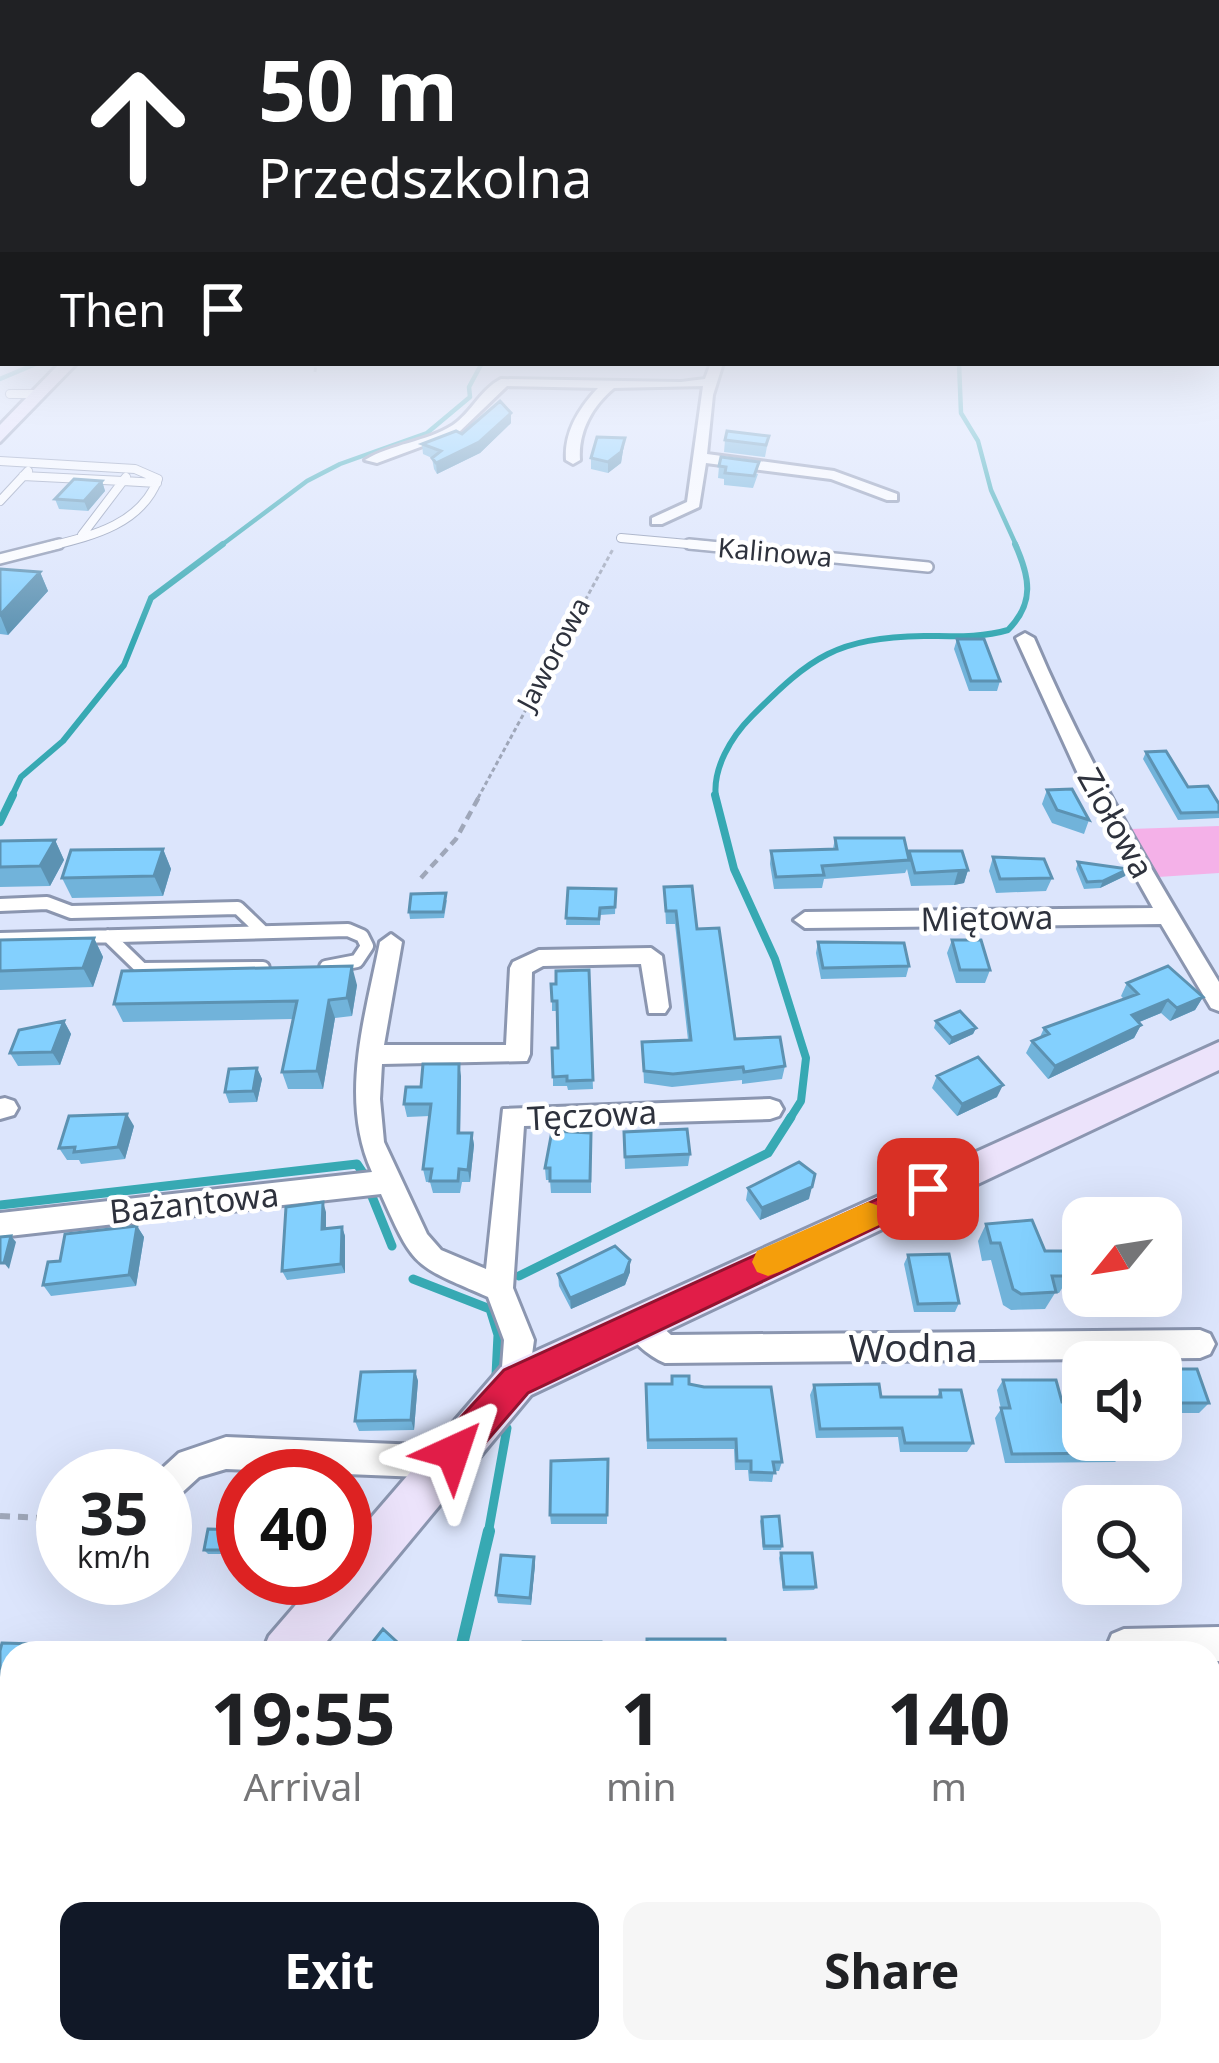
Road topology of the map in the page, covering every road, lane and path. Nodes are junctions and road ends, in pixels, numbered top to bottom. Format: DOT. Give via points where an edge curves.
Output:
graph roads {
  1 [pos="410,447"];
  2 [pos="572,447"];
  3 [pos="704,447"];
  4 [pos="703,458"];
  5 [pos="0,460"];
  6 [pos="372,460"];
  7 [pos="573,460"];
  8 [pos="35,463"];
  9 [pos="132,469"];
  10 [pos="23,476"];
  11 [pos="122,482"];
  12 [pos="157,483"];
  13 [pos="892,497"];
  14 [pos="0,501"];
  15 [pos="657,521"];
  16 [pos="82,536"];
  17 [pos="621,538"];
  18 [pos="0,559"];
  19 [pos="928,567"];
  20 [pos="1025,638"];
  21 [pos="422,878"];
  22 [pos="0,904"];
  23 [pos="1169,916"];
  24 [pos="806,920"];
  25 [pos="264,932"];
  26 [pos="108,936"];
  27 [pos="0,939"];
  28 [pos="391,942"];
  29 [pos="275,968"];
  30 [pos="316,968"];
  31 [pos="1219,1002"];
  32 [pos="657,1007"];
  33 [pos="370,1055"];
  34 [pos="1219,1055"];
  35 [pos="770,1108"];
  36 [pos="388,1182"];
  37 [pos="0,1226"];
  38 [pos="500,1288"];
  39 [pos="636,1322"];
  40 [pos="1201,1344"];
  41 [pos="516,1382"];
  42 [pos="445,1462"];
  43 [pos="192,1463"];
  44 [pos="0,1516"];
  45 [pos="36,1518"];
  46 [pos="296,1641"];
  1 -- 6 [label="street"];
  2 -- 7 [label="street"];
  3 -- 4 [label="street"];
  4 -- 13 [label="street" via="834,475"];
  4 -- 15 [label="street" via="694,504"];
  5 -- 8 [label="lane"];
  8 -- 9 [label="lane"];
  8 -- 10 [label="lane"];
  9 -- 11 [label="lane"];
  9 -- 12 [label="lane"];
  10 -- 11 [label="lane"];
  10 -- 14 [label="lane"];
  11 -- 12 [label="lane"];
  11 -- 16 [label="lane"];
  12 -- 16 [label="lane" via="130,522"];
  16 -- 18 [label="lane"];
  17 -- 19 [label="lane, Kalinowa"];
  17 -- 21 [label="path, Jaworowa" via="456,839"];
  20 -- 23 [label="street, Ziołowa" via="1049,698"];
  22 -- 25 [label="lane" via="47,903 71,912 238,908"];
  23 -- 24 [label="street, Miętowa"];
  23 -- 31 [label="street, Ziołowa"];
  25 -- 26 [label="lane"];
  25 -- 30 [label="lane" via="362,936 367,946 358,961"];
  26 -- 27 [label="lane"];
  26 -- 29 [label="lane" via="142,969"];
  28 -- 33 [label="street"];
  32 -- 33 [label="street" via="651,956 538,958 521,968 518,1054"];
  33 -- 36 [label="street" via="371,1142"];
  34 -- 39 [label="street"];
  35 -- 38 [label="street, Tęczowa" via="512,1116"];
  36 -- 37 [label="street, Bażantowa"];
  36 -- 38 [label="street" via="431,1258"];
  38 -- 41 [label="street" via="519,1340"];
  39 -- 40 [label="street, Wodna" via="665,1349"];
  39 -- 41 [label="street"];
  41 -- 42 [label="street"];
  42 -- 43 [label="street" via="226,1453"];
  42 -- 46 [label="street"];
  44 -- 45 [label="path"];
}
